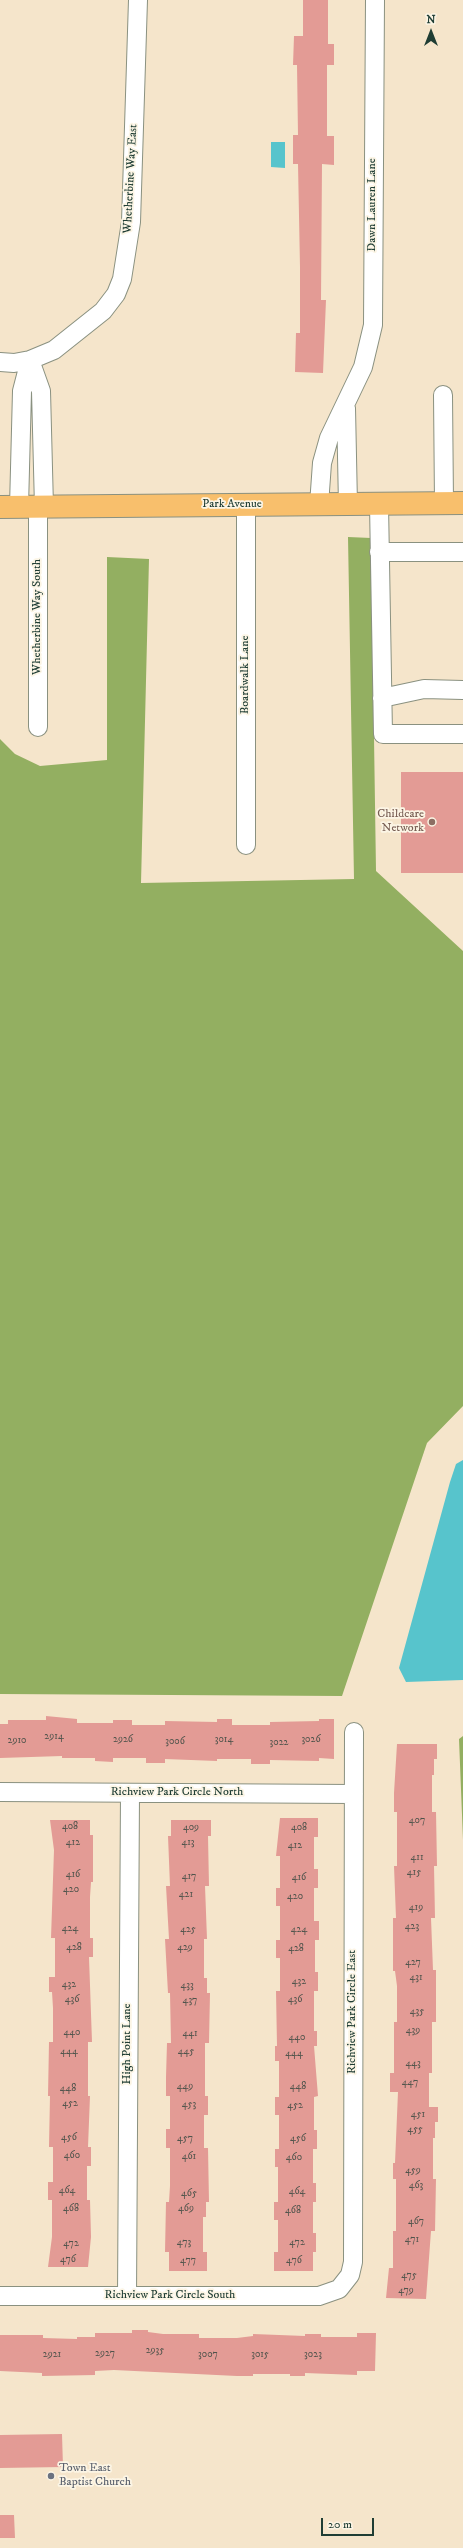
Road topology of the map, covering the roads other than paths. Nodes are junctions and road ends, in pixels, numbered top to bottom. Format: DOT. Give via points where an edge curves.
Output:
graph roads {
  1 [pos="138,0"];
  2 [pos="375,0"];
  3 [pos="30,360"];
  4 [pos="0,362"];
  5 [pos="443,395"];
  6 [pos="346,405"];
  7 [pos="453,503"];
  8 [pos="379,504"];
  9 [pos="246,505"];
  10 [pos="319,505"];
  11 [pos="348,505"];
  12 [pos="25,507"];
  13 [pos="379,552"];
  14 [pos="463,552"];
  15 [pos="463,690"];
  16 [pos="382,698"];
  17 [pos="38,727"];
  18 [pos="463,734"];
  19 [pos="246,845"];
  20 [pos="354,1732"];
  21 [pos="0,1792"];
  22 [pos="130,1793"];
  23 [pos="354,1794"];
  24 [pos="339,2289"];
  25 [pos="0,2296"];
  26 [pos="127,2296"];
  1 -- 3 [label="street, Whetherbine Way East" via="131,222 122,279 116,294 90,323 54,350"];
  2 -- 6 [label="street, Dawn Lauren Lane" via="373,325 363,367"];
  3 -- 4 [label="street, Whetherbine Way East"];
  3 -- 12 [label="street" via="22,391"];
  3 -- 12 [label="street" via="41,391"];
  5 -- 7 [label="street"];
  6 -- 10 [label="street, Dawn Lauren Lane" via="330,438 322,463"];
  6 -- 11 [label="street, Dawn Lauren Lane"];
  7 -- 8 [label="main road, Park Avenue"];
  8 -- 11 [label="main road, Park Avenue"];
  8 -- 13 [label="street"];
  9 -- 10 [label="main road, Park Avenue"];
  9 -- 12 [label="main road, Park Avenue"];
  9 -- 19 [label="street, Boardwalk Lane"];
  10 -- 11 [label="main road, Park Avenue"];
  12 -- 17 [label="street, Whetherbine Way South"];
  13 -- 14 [label="street"];
  13 -- 16 [label="street"];
  15 -- 16 [label="street" via="424,689"];
  16 -- 18 [label="street" via="382,734"];
  20 -- 23 [label="street, Richview Park Circle East"];
  21 -- 22 [label="street, Richview Park Circle North"];
  22 -- 23 [label="street, Richview Park Circle North"];
  22 -- 26 [label="street, High Point Lane"];
  23 -- 24 [label="street, Richview Park Circle East" via="353,2262 350,2275"];
  24 -- 26 [label="street, Richview Park Circle South" via="319,2296"];
  25 -- 26 [label="street, Richview Park Circle South"];
}
